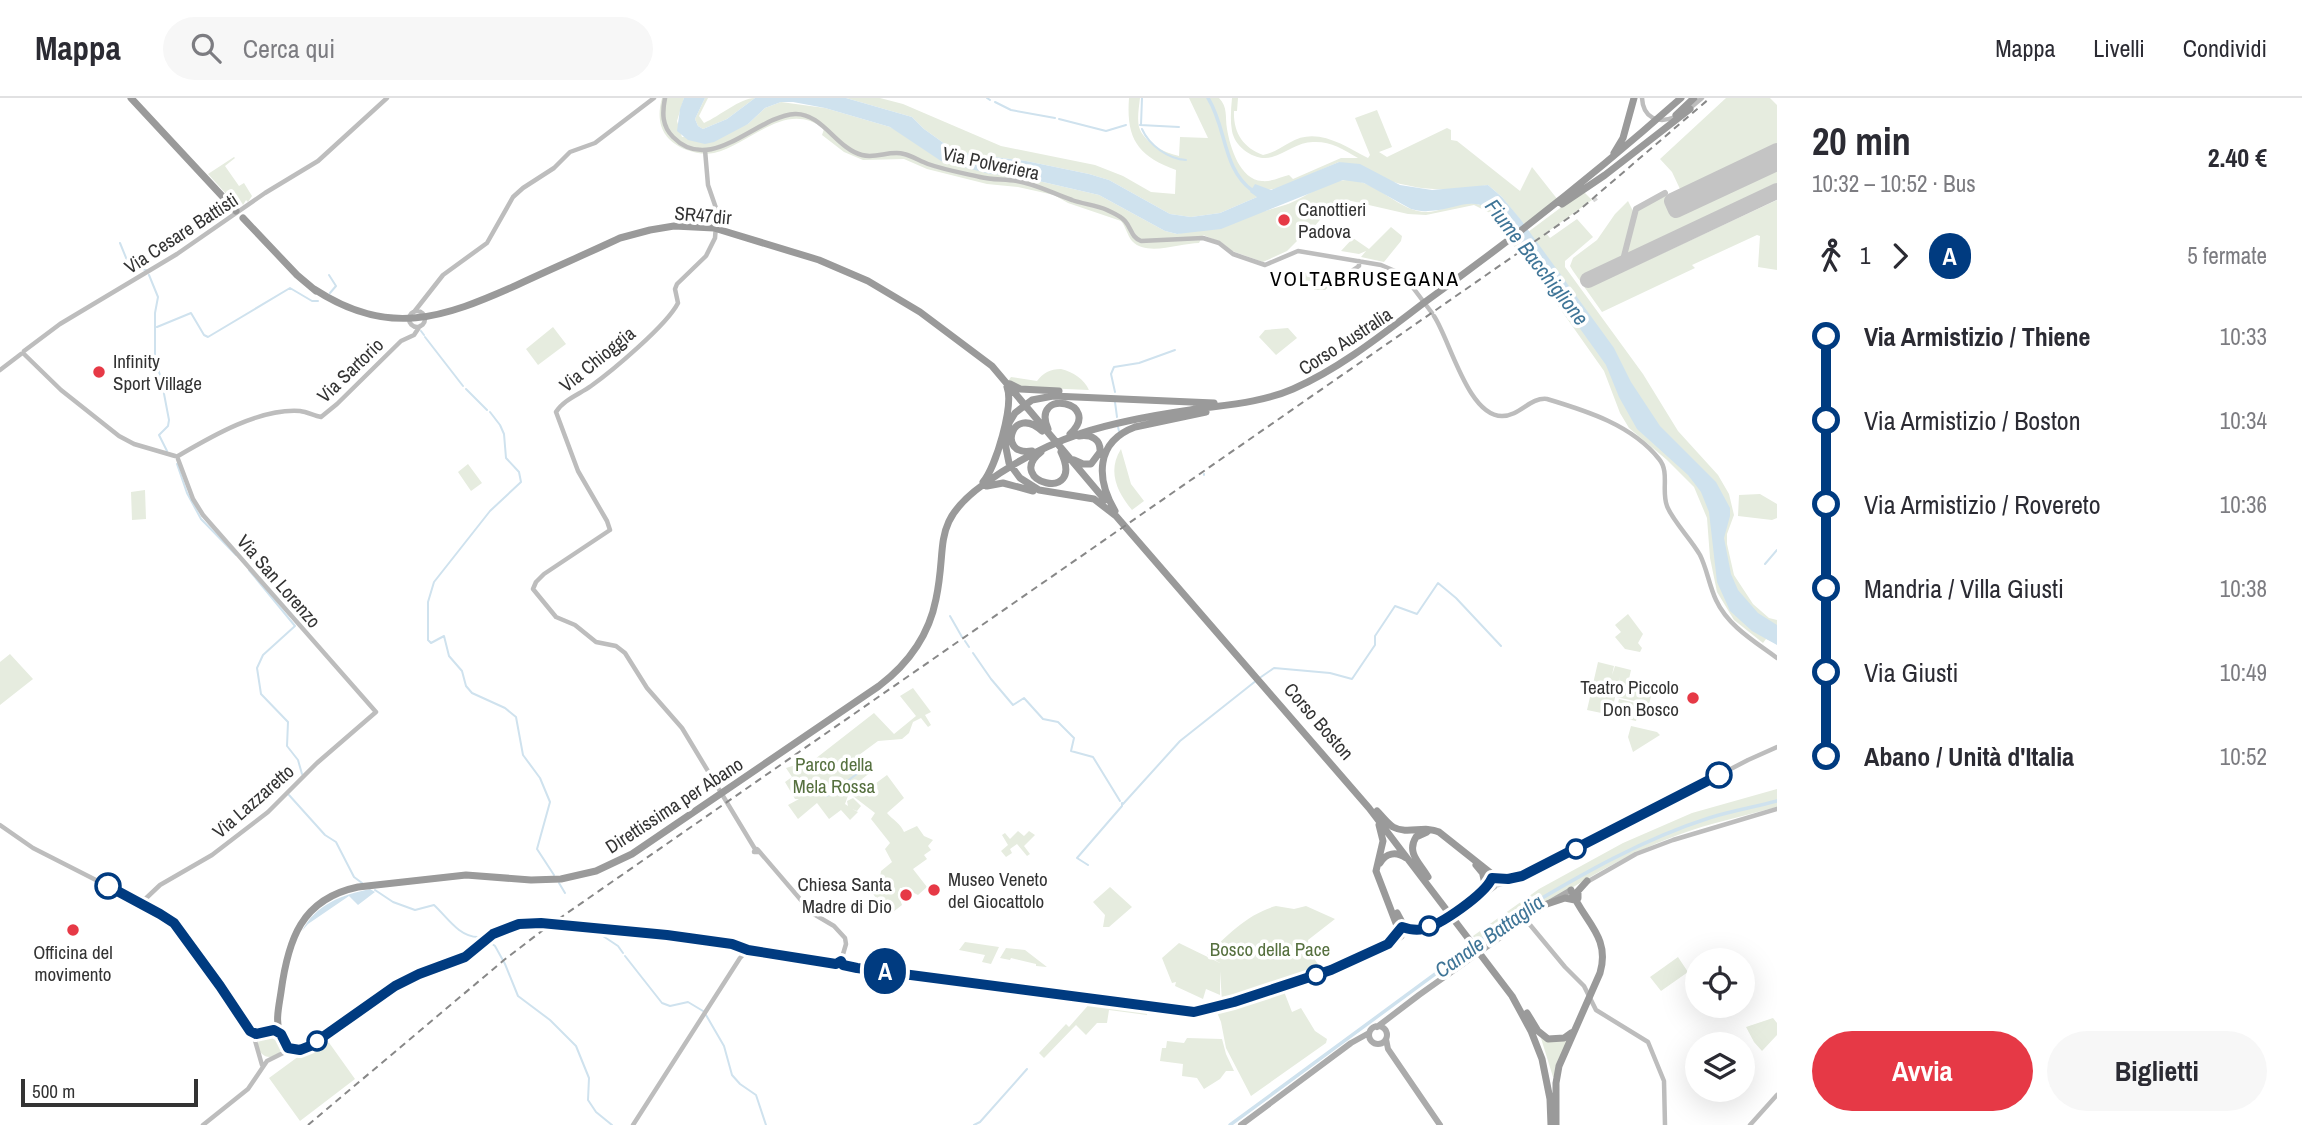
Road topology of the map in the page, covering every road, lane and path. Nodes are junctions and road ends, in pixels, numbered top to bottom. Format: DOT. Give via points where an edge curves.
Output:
graph roads {
  1 [pos="131,98"];
  2 [pos="387,98"];
  3 [pos="654,98"];
  4 [pos="665,98"];
  5 [pos="1634,98"];
  6 [pos="1642,98"];
  7 [pos="1683,98"];
  8 [pos="1694,98"];
  9 [pos="1702,98"];
  10 [pos="1690,109"];
  11 [pos="1669,119"];
  12 [pos="705,150"];
  13 [pos="1604,167"];
  14 [pos="1562,204"];
  15 [pos="236,211"];
  16 [pos="243,218"];
  17 [pos="1532,225"];
  18 [pos="519,284"];
  19 [pos="314,289"];
  20 [pos="1425,304"];
  21 [pos="416,317"];
  22 [pos="422,325"];
  23 [pos="401,341"];
  24 [pos="23,353"];
  25 [pos="0,370"];
  26 [pos="1007,384"];
  27 [pos="1119,397"];
  28 [pos="1242,402"];
  29 [pos="1213,411"];
  30 [pos="1071,437"];
  31 [pos="1057,444"];
  32 [pos="1040,450"];
  33 [pos="177,457"];
  34 [pos="1013,466"];
  35 [pos="1075,495"];
  36 [pos="965,498"];
  37 [pos="1117,516"];
  38 [pos="1777,658"];
  39 [pos="376,710"];
  40 [pos="1777,747"];
  41 [pos="1370,807"];
  42 [pos="1777,810"];
  43 [pos="0,825"];
  44 [pos="1419,872"];
  45 [pos="1482,872"];
  46 [pos="1428,878"];
  47 [pos="1587,881"];
  48 [pos="1495,882"];
  49 [pos="1571,890"];
  50 [pos="1438,893"];
  51 [pos="1478,896"];
  52 [pos="1576,899"];
  53 [pos="1470,902"];
  54 [pos="141,903"];
  55 [pos="1547,904"];
  56 [pos="1526,920"];
  57 [pos="1403,932"];
  58 [pos="745,950"];
  59 [pos="841,963"];
  60 [pos="1392,1015"];
  61 [pos="1526,1015"];
  62 [pos="277,1021"];
  63 [pos="1377,1027"];
  64 [pos="1576,1027"];
  65 [pos="270,1030"];
  66 [pos="251,1033"];
  67 [pos="261,1033"];
  68 [pos="1370,1037"];
  69 [pos="282,1038"];
  70 [pos="1384,1039"];
  71 [pos="256,1042"];
  72 [pos="295,1051"];
  73 [pos="259,1054"];
  74 [pos="279,1055"];
  75 [pos="273,1058"];
  76 [pos="262,1066"];
  77 [pos="1777,1095"];
  78 [pos="202,1125"];
  79 [pos="633,1125"];
  80 [pos="1241,1125"];
  81 [pos="1440,1125"];
  82 [pos="1554,1125"];
  83 [pos="1665,1125"];
  84 [pos="1750,1125"];
  1 -- 15 [label="highway"];
  2 -- 24 [label="street, Via Cesare Battisti" via="315,163 197,242 60,324"];
  3 -- 21 [label="street" via="595,143 570,152 513,197 487,243 443,275 419,305"];
  4 -- 12 [label="street" via="664,124 671,136 686,146"];
  5 -- 13 [label="highway" via="1621,142"];
  6 -- 11 [label="street" via="1644,111 1652,118"];
  7 -- 13 [label="highway, Corso Australia"];
  7 -- 14 [label="highway, Corso Australia"];
  8 -- 11 [label="highway"];
  9 -- 10 [label="street"];
  10 -- 11 [label="street"];
  10 -- 14 [label="highway"];
  12 -- 38 [label="street, Via Polveriera" via="797,114 817,122 864,156 900,153 984,178 1019,181 1114,214 1140,242 1203,238 1262,265 1294,251 1381,265 1399,274 1433,314 1469,390 1485,410 1505,416 1548,399 1598,416 1656,456 1663,467 1667,506 1701,557 1719,607 1733,625"];
  12 -- 59 [label="street, Via Chioggia" via="708,185 718,219 709,251 677,284 678,303 666,319 597,382 556,412 578,471 610,530 544,574 533,589 555,617 625,653 647,688 682,728 756,850 812,913 845,938"];
  13 -- 17 [label="highway, Corso Australia"];
  14 -- 17 [label="highway, Corso Australia"];
  16 -- 19 [label="highway, SR47dir"];
  17 -- 20 [label="highway, Corso Australia"];
  18 -- 19 [label="highway, SR47dir / SR47dir" via="459,310 398,319 354,310"];
  18 -- 21 [label="highway"];
  18 -- 22 [label="highway" via="473,309"];
  18 -- 26 [label="highway, SR47dir / SR47dir" via="639,233 674,226 717,229 819,260 868,281 920,312 988,363"];
  19 -- 21 [label="highway" via="358,316 383,321"];
  20 -- 28 [label="highway, Corso Australia" via="1311,381 1269,398"];
  20 -- 29 [label="highway, Corso Australia" via="1313,383 1270,400"];
  21 -- 22 [label="street"];
  21 -- 22 [label="street" via="425,320"];
  21 -- 23 [label="street" via="414,331"];
  22 -- 23 [label="street, Via Sartorio"];
  23 -- 33 [label="street, Via Sartorio" via="321,416 299,411 267,414"];
  24 -- 25 [label="street, Via Cesare Battisti"];
  24 -- 33 [label="street" via="119,436"];
  26 -- 27 [label="highway"];
  26 -- 31 [label="highway, SR47dir"];
  26 -- 36 [label="highway" via="1009,403 993,466"];
  27 -- 28 [label="highway"];
  27 -- 34 [label="highway" via="1042,397 1023,405 1005,434 1005,450"];
  28 -- 30 [label="highway, Direttissima per Abano" via="1121,421"];
  29 -- 30 [label="highway, Corso Australia" via="1119,424"];
  29 -- 37 [label="highway, Corso Boston" via="1144,424 1116,439 1101,470"];
  30 -- 31 [label="highway" via="1097,440 1097,459 1083,464"];
  30 -- 31 [label="highway" via="1079,416 1072,405 1052,405 1045,416"];
  30 -- 32 [label="highway, Direttissima per Abano"];
  31 -- 32 [label="highway" via="1066,465 1058,482 1049,485 1032,473"];
  31 -- 32 [label="highway" via="1028,423 1013,430 1015,449 1024,453"];
  31 -- 37 [label="highway, SR47dir"];
  31 -- 37 [label="highway, SR47dir"];
  32 -- 34 [label="highway, Direttissima per Abano"];
  33 -- 39 [label="street, Via San Lorenzo" via="203,515"];
  34 -- 35 [label="highway, Corso Boston" via="1026,483 1039,490"];
  34 -- 36 [label="highway, Direttissima per Abano"];
  35 -- 36 [label="highway" via="1043,494 1003,483 988,485"];
  35 -- 37 [label="highway, Corso Boston" via="1094,499"];
  36 -- 62 [label="highway, Direttissima per Abano" via="943,533 937,594 925,631 903,665 880,686 621,861 596,871 548,880 456,876 366,886 331,896 307,915 293,938"];
  37 -- 41 [label="highway, Corso Boston"];
  39 -- 54 [label="street, Via Lazzaretto" via="268,812"];
  40 -- 48 [label="street" via="1522,876"];
  41 -- 44 [label="highway, Corso Boston"];
  41 -- 46 [label="highway, Corso Boston"];
  41 -- 48 [label="highway" via="1399,830 1430,828 1439,832"];
  41 -- 57 [label="highway" via="1383,835 1376,871"];
  42 -- 47 [label="street" via="1673,839"];
  43 -- 54 [label="street" via="33,848"];
  44 -- 50 [label="highway, Corso Boston"];
  44 -- 57 [label="highway" via="1399,854 1386,856 1380,865"];
  45 -- 46 [label="highway" via="1435,833 1427,832 1416,837 1412,848"];
  45 -- 48 [label="highway"];
  45 -- 51 [label="highway" via="1485,884"];
  46 -- 50 [label="highway, Corso Boston"];
  47 -- 49 [label="street"];
  47 -- 52 [label="highway"];
  48 -- 51 [label="street"];
  48 -- 53 [label="street" via="1481,898"];
  49 -- 52 [label="highway"];
  49 -- 55 [label="main road"];
  50 -- 61 [label="highway, Corso Boston"];
  51 -- 53 [label="street"];
  52 -- 55 [label="highway"];
  52 -- 64 [label="highway" via="1602,944 1603,958"];
  53 -- 57 [label="street" via="1422,929"];
  54 -- 66 [label="street" via="178,928"];
  55 -- 56 [label="main road"];
  56 -- 60 [label="main road"];
  56 -- 83 [label="street" via="1584,986 1596,1010 1648,1042 1664,1081"];
  57 -- 59 [label="street" via="1388,944 1331,970 1194,1012"];
  58 -- 59 [label="street"];
  58 -- 72 [label="street" via="713,941 631,931 519,924 504,928 465,957 395,986 310,1046"];
  58 -- 79 [label="street"];
  60 -- 63 [label="main road"];
  60 -- 70 [label="main road"];
  61 -- 64 [label="highway" via="1548,1039 1564,1038"];
  61 -- 82 [label="highway, Corso Boston" via="1547,1080"];
  62 -- 65 [label="highway, Direttissima per Abano"];
  62 -- 69 [label="highway, Direttissima per Abano"];
  63 -- 68 [label="main road" via="1372,1028"];
  63 -- 70 [label="main road" via="1383,1028"];
  64 -- 82 [label="highway" via="1557,1072"];
  65 -- 67 [label="street"];
  65 -- 69 [label="street"];
  66 -- 67 [label="street"];
  66 -- 71 [label="street"];
  67 -- 71 [label="street"];
  68 -- 70 [label="main road"];
  68 -- 80 [label="main road" via="1346,1048"];
  69 -- 72 [label="street"];
  69 -- 74 [label="street"];
  70 -- 81 [label="main road"];
  71 -- 73 [label="street"];
  72 -- 74 [label="street"];
  73 -- 75 [label="street"];
  73 -- 76 [label="street"];
  74 -- 75 [label="street"];
  75 -- 76 [label="street"];
  76 -- 78 [label="street" via="239,1097"];
  77 -- 84 [label="street"];
}
